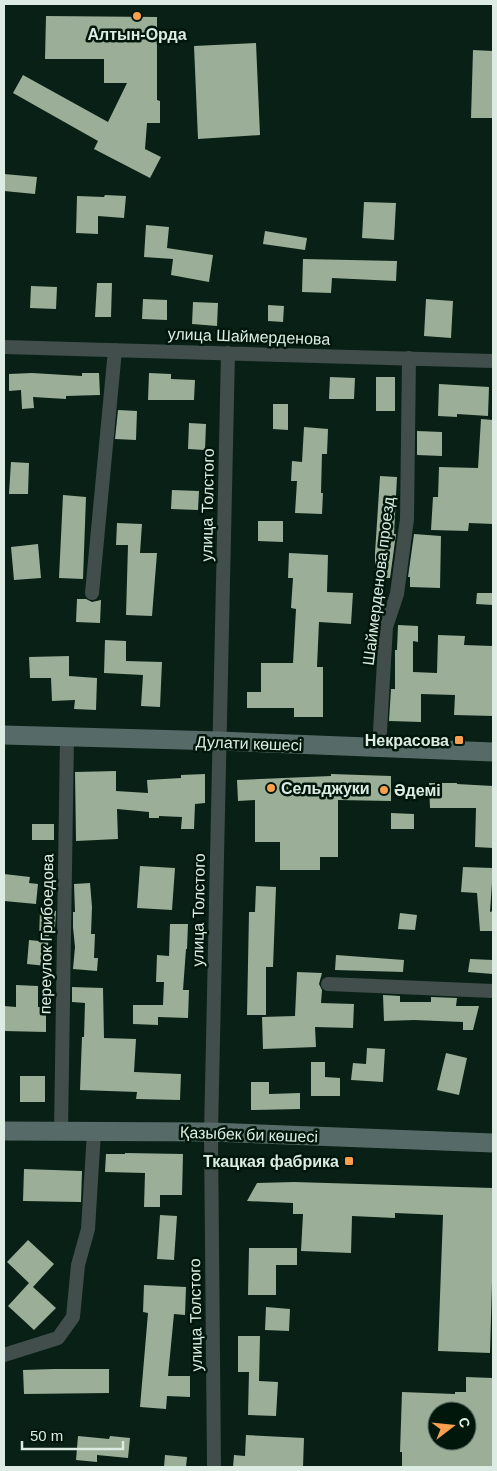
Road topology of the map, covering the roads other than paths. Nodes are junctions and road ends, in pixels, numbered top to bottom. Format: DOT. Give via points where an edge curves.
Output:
graph roads {
  1 [pos="4,347"];
  2 [pos="115,350"];
  3 [pos="228,353"];
  4 [pos="409,358"];
  5 [pos="493,361"];
  6 [pos="92,593"];
  7 [pos="4,735"];
  8 [pos="67,737"];
  9 [pos="219,741"];
  10 [pos="379,748"];
  11 [pos="493,752"];
  12 [pos="328,984"];
  13 [pos="493,991"];
  14 [pos="4,1131"];
  15 [pos="61,1132"];
  16 [pos="94,1132"];
  17 [pos="211,1132"];
  18 [pos="469,1142"];
  19 [pos="493,1143"];
  20 [pos="493,1158"];
  21 [pos="4,1354"];
  22 [pos="214,1467"];
  1 -- 2 [label="street, улица Шаймерденова"];
  2 -- 3 [label="street, улица Шаймерденова"];
  2 -- 6 [label="street"];
  3 -- 4 [label="street, улица Шаймерденова"];
  3 -- 9 [label="street, улица Толстого"];
  4 -- 5 [label="street, улица Шаймерденова"];
  4 -- 10 [label="street, Шаймерденова проезд" via="407,519 397,594 386,627"];
  7 -- 8 [label="main road, Дулати көшесі"];
  8 -- 9 [label="main road, Дулати көшесі"];
  8 -- 15 [label="street, переулок Грибоедова"];
  9 -- 10 [label="main road, Дулати көшесі"];
  9 -- 17 [label="street, улица Толстого"];
  10 -- 11 [label="main road, Дулати көшесі"];
  12 -- 13 [label="street"];
  14 -- 15 [label="main road, Қазыбек би көшесі"];
  15 -- 16 [label="main road, Қазыбек би көшесі"];
  16 -- 17 [label="main road, Қазыбек би көшесі"];
  16 -- 21 [label="street" via="88,1229 78,1265 73,1318 58,1338"];
  17 -- 18 [label="main road, Қазыбек би көшесі"];
  17 -- 22 [label="street, улица Толстого"];
  18 -- 19 [label="main road, Қазыбек би көшесі"];
  18 -- 20 [label="main road"];
}
